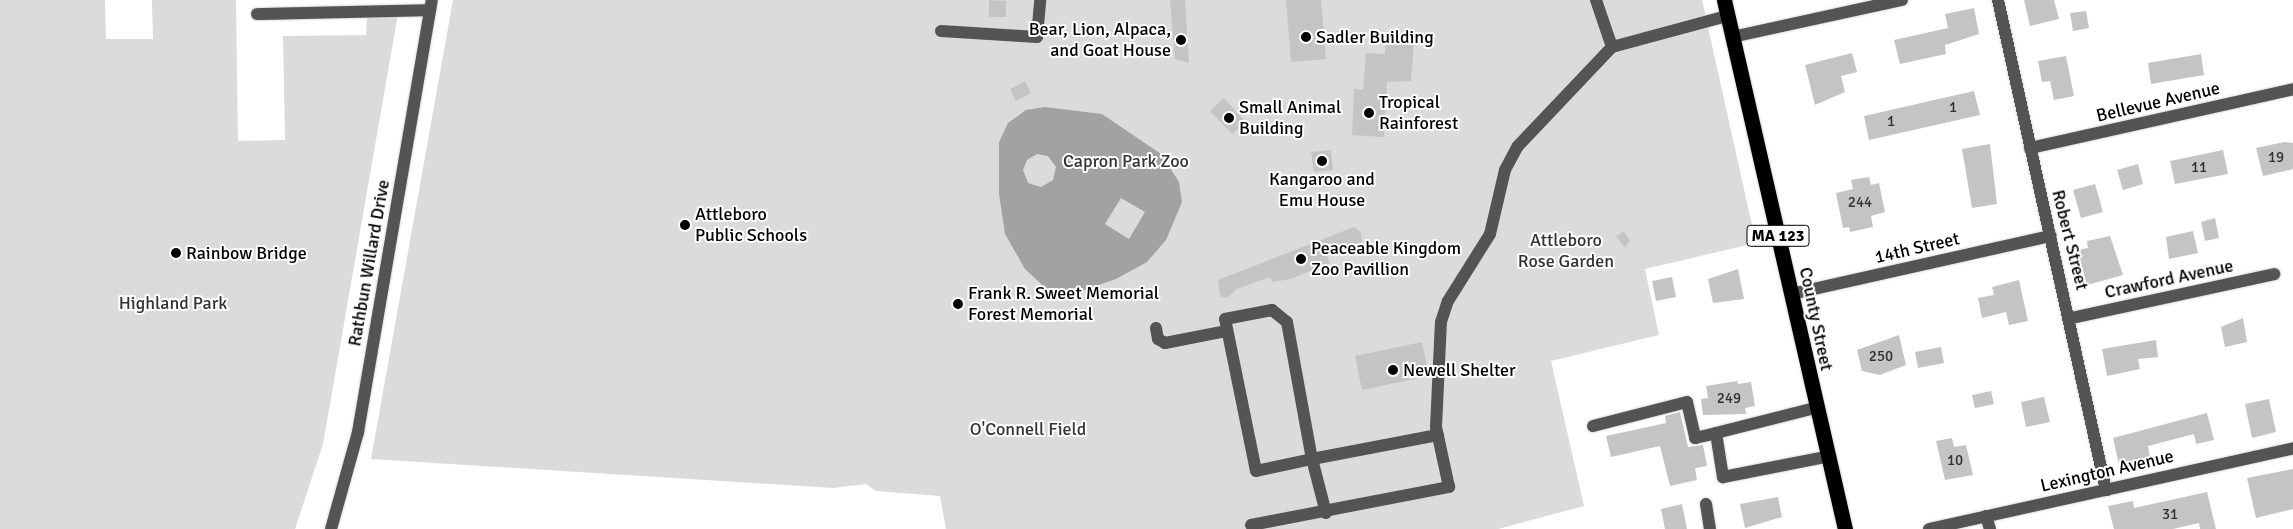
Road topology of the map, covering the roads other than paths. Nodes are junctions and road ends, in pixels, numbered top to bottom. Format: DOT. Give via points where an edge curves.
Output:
graph roads {
  1 [pos="1040,0"];
  2 [pos="1596,0"];
  3 [pos="1724,0"];
  4 [pos="1902,0"];
  5 [pos="1998,0"];
  6 [pos="431,5"];
  7 [pos="257,14"];
  8 [pos="1727,16"];
  9 [pos="941,31"];
  10 [pos="1732,37"];
  11 [pos="1612,47"];
  12 [pos="2293,89"];
  13 [pos="2030,148"];
  14 [pos="2051,236"];
  15 [pos="2274,274"];
  16 [pos="1791,294"];
  17 [pos="2071,318"];
  18 [pos="1156,328"];
  19 [pos="1227,331"];
  20 [pos="1815,408"];
  21 [pos="1593,426"];
  22 [pos="1716,433"];
  23 [pos="1438,435"];
  24 [pos="2293,448"];
  25 [pos="1826,457"];
  26 [pos="1312,459"];
  27 [pos="2106,490"];
  28 [pos="1706,504"];
  29 [pos="1326,513"];
  30 [pos="1986,516"];
  31 [pos="1251,525"];
  32 [pos="1938,528"];
  33 [pos="331,529"];
  34 [pos="1710,529"];
  35 [pos="1845,529"];
  36 [pos="1990,529"];
  1 -- 9 [label="street" via="1037,36"];
  2 -- 11 [label="street"];
  3 -- 8 [label="highway, County Street / MA 123"];
  4 -- 10 [label="street"];
  5 -- 13 [label="street, Robert Street"];
  6 -- 7 [label="street"];
  6 -- 33 [label="street, Rathbun Willard Drive" via="358,432"];
  8 -- 10 [label="highway, County Street / MA 123"];
  8 -- 11 [label="street"];
  10 -- 16 [label="highway, County Street / MA 123"];
  11 -- 23 [label="street" via="1518,146 1505,170 1490,234 1448,301 1441,322 1435,389"];
  12 -- 13 [label="street, Bellevue Avenue"];
  13 -- 14 [label="street, Robert Street"];
  14 -- 16 [label="street, 14th Street"];
  14 -- 17 [label="street, Robert Street"];
  15 -- 17 [label="street, Crawford Avenue"];
  16 -- 20 [label="highway, County Street / MA 123"];
  17 -- 27 [label="street, Robert Street"];
  18 -- 19 [label="street" via="1158,339 1165,343"];
  19 -- 26 [label="street" via="1256,470"];
  19 -- 26 [label="street" via="1225,319 1272,310 1287,322"];
  20 -- 22 [label="street"];
  20 -- 25 [label="highway, County Street / MA 123"];
  21 -- 22 [label="street" via="1687,402 1695,438"];
  22 -- 25 [label="street" via="1723,477"];
  23 -- 26 [label="street"];
  23 -- 29 [label="street" via="1449,487"];
  24 -- 27 [label="street, Lexington Avenue"];
  25 -- 35 [label="highway, County Street / MA 123"];
  26 -- 29 [label="street"];
  27 -- 30 [label="street, Lexington Avenue"];
  28 -- 34 [label="street"];
  29 -- 31 [label="street"];
  30 -- 32 [label="street, Lexington Avenue"];
  30 -- 36 [label="street"];
}
